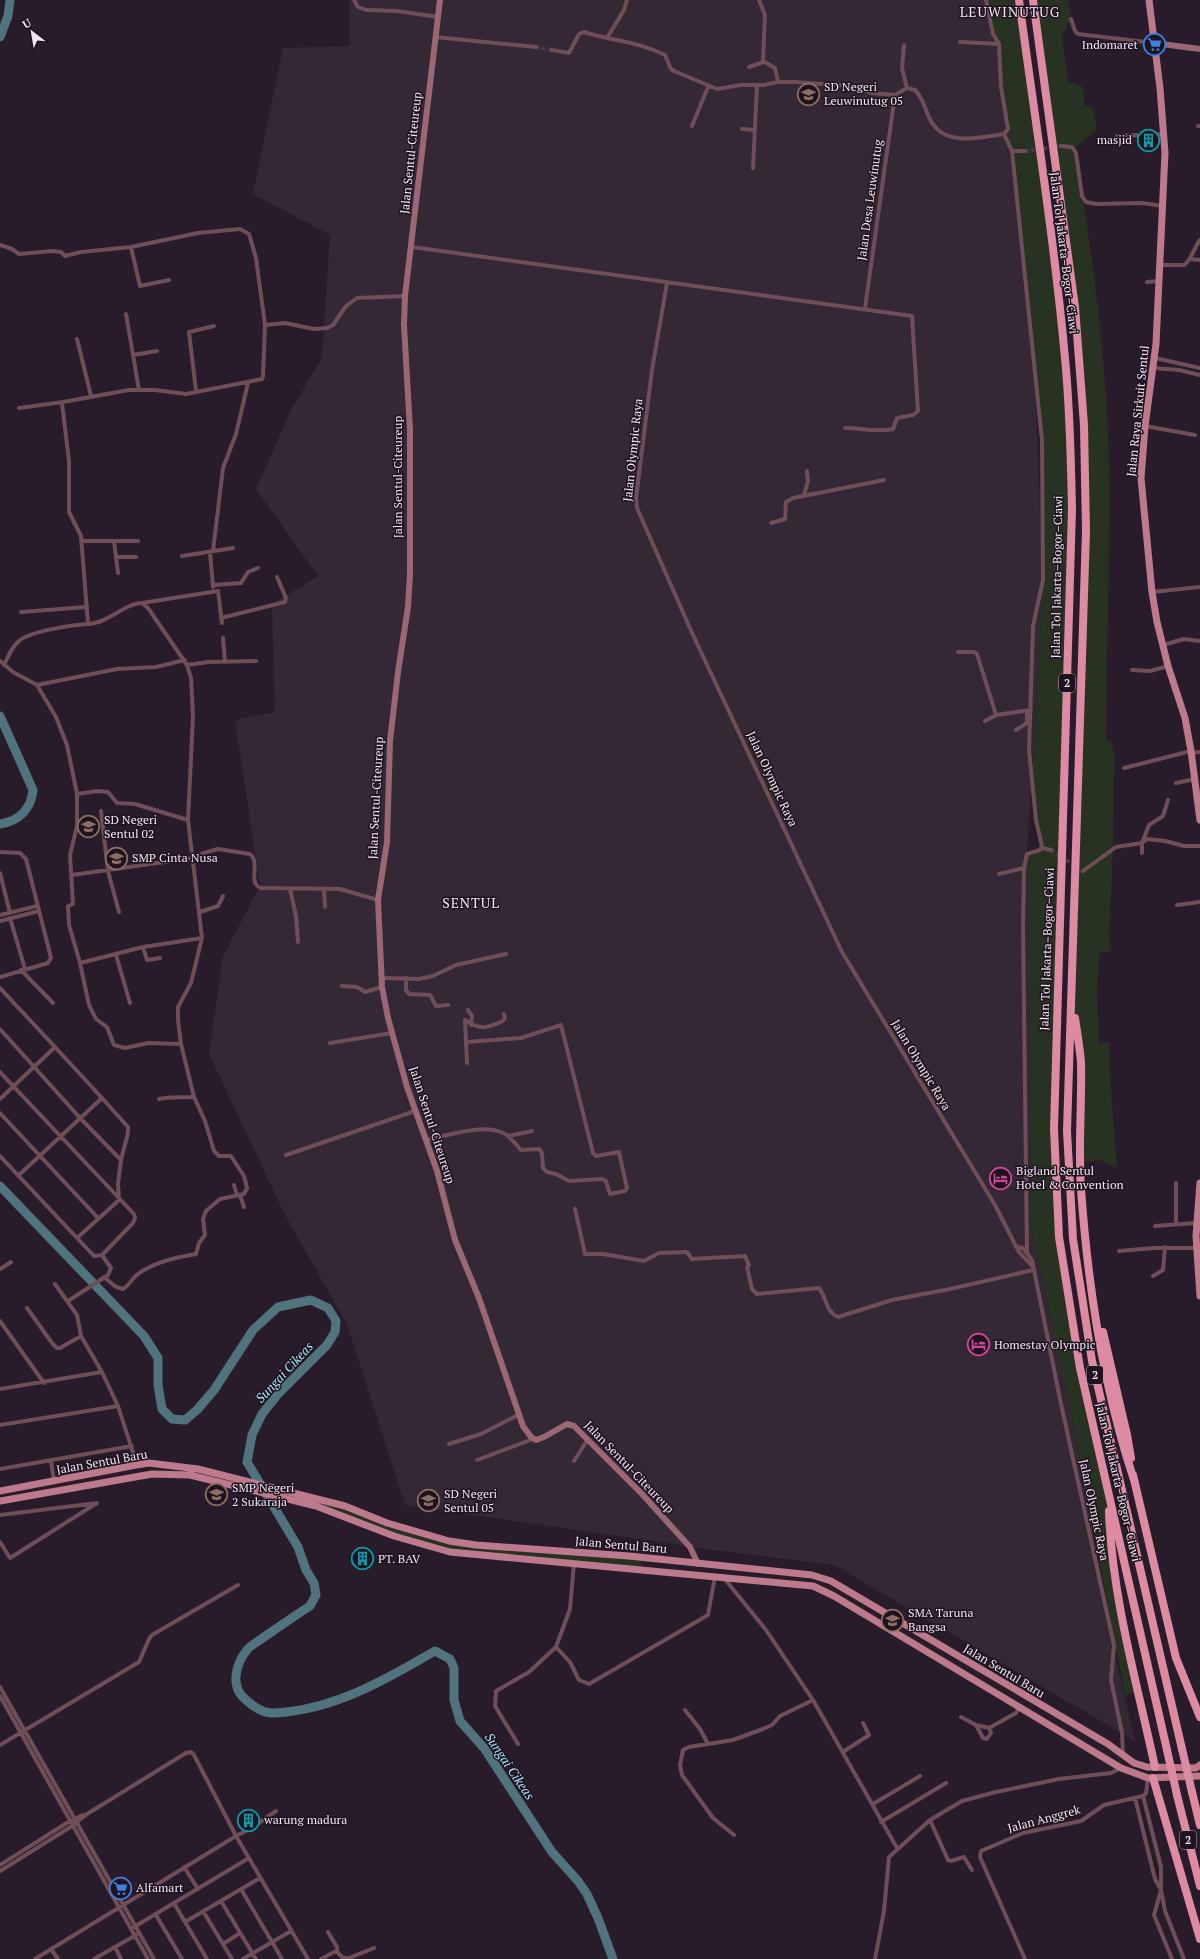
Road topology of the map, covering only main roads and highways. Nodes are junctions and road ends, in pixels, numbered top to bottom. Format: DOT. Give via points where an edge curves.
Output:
graph roads {
  1 [pos="1019,0"];
  2 [pos="1033,0"];
  3 [pos="1149,0"];
  4 [pos="1200,820"];
  5 [pos="1072,993"];
  6 [pos="1200,1183"];
  7 [pos="1199,1213"];
  8 [pos="1198,1236"];
  9 [pos="1200,1296"];
  10 [pos="228,1480"];
  11 [pos="56,1481"];
  12 [pos="46,1482"];
  13 [pos="60,1490"];
  14 [pos="0,1491"];
  15 [pos="1108,1491"];
  16 [pos="48,1492"];
  17 [pos="0,1501"];
  18 [pos="310,1501"];
  19 [pos="629,1556"];
  20 [pos="642,1557"];
  21 [pos="626,1570"];
  22 [pos="640,1571"];
  23 [pos="1200,1717"];
  24 [pos="1200,1765"];
  25 [pos="1155,1767"];
  26 [pos="1200,1776"];
  27 [pos="1150,1778"];
  28 [pos="1200,1825"];
  29 [pos="1200,1886"];
  30 [pos="1200,1939"];
  1 -- 15 [label="highway, Jalan Tol Jakarta–Bogor–Ciawi / 2" via="1066,360 1071,475 1054,1129 1059,1237 1080,1368"];
  2 -- 5 [label="highway, Jalan Tol Jakarta–Bogor–Ciawi / 2" via="1075,307 1084,425 1086,531"];
  3 -- 4 [label="main road, Jalan Raya Sirkuit Sentul" via="1165,134 1155,358 1145,426 1141,478 1152,592 1168,666 1185,718"];
  5 -- 23 [label="highway" via="1080,1061 1081,1189 1093,1299 1107,1347 1127,1435 1134,1480 1176,1658"];
  5 -- 28 [label="highway, Jalan Tol Jakarta–Bogor–Ciawi / 2, bridge" via="1067,1131 1073,1239 1081,1299 1092,1361"];
  6 -- 7 [label="main road"];
  7 -- 8 [label="main road" via="1196,1223"];
  8 -- 9 [label="main road" via="1196,1248"];
  10 -- 11 [label="main road, Jalan Sentul Baru" via="183,1466 149,1463"];
  10 -- 13 [label="main road, Jalan Sentul Baru" via="162,1473"];
  10 -- 18 [label="main road, Jalan Sentul Baru"];
  11 -- 12 [label="main road, Jalan Sentul Baru"];
  11 -- 13 [label="main road"];
  12 -- 14 [label="main road, Jalan Sentul Baru"];
  12 -- 16 [label="main road"];
  13 -- 16 [label="main road, Jalan Sentul Baru"];
  15 -- 25 [label="highway" via="1110,1545 1126,1642"];
  15 -- 29 [label="highway, Jalan Tol Jakarta–Bogor–Ciawi / 2, bridge"];
  16 -- 17 [label="main road, Jalan Sentul Baru"];
  18 -- 19 [label="main road, Jalan Sentul Baru" via="345,1506 387,1523 476,1546"];
  18 -- 21 [label="main road, Jalan Sentul Baru" via="394,1536 450,1552"];
  19 -- 20 [label="main road, Jalan Sentul Baru"];
  19 -- 21 [label="main road"];
  20 -- 22 [label="main road"];
  20 -- 25 [label="main road, Jalan Sentul Baru" via="812,1575 831,1581 1108,1744 1134,1763"];
  21 -- 22 [label="main road, Jalan Sentul Baru"];
  22 -- 27 [label="main road, Jalan Sentul Baru" via="719,1576 820,1588 1121,1768"];
  24 -- 25 [label="main road, Jalan Sentul Baru" via="1196,1768"];
  26 -- 27 [label="main road, Jalan Sentul Baru"];
  27 -- 30 [label="highway"];
}
